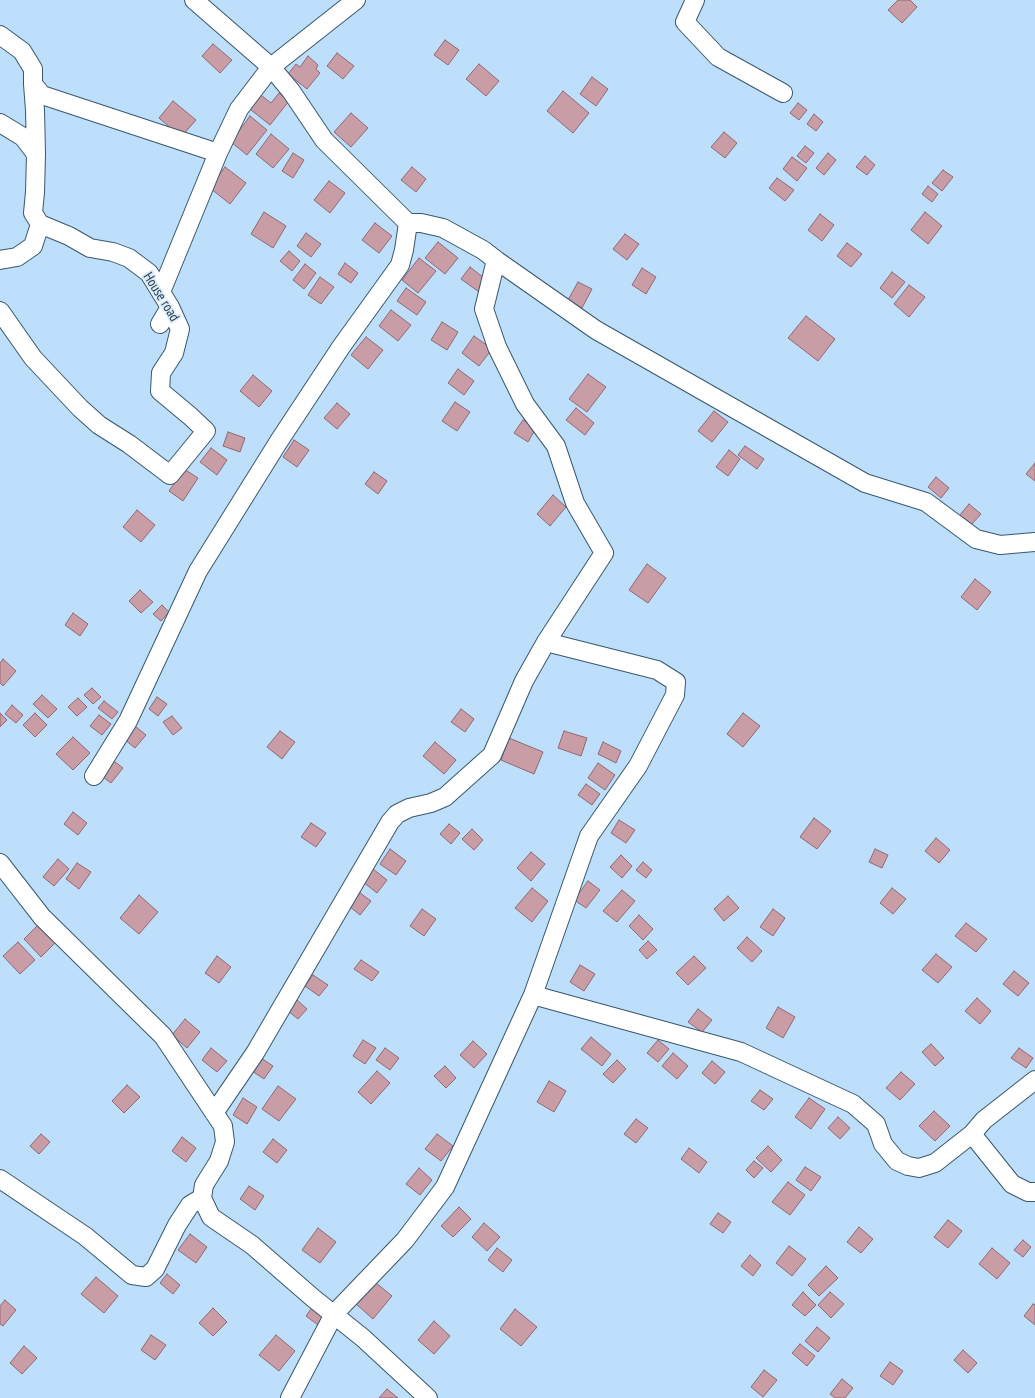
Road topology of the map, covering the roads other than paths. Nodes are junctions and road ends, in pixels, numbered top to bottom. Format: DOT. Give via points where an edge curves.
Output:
graph roads {
  1 [pos="194,0"];
  2 [pos="356,0"];
  3 [pos="695,0"];
  4 [pos="0,35"];
  5 [pos="272,67"];
  6 [pos="33,84"];
  7 [pos="783,93"];
  8 [pos="0,123"];
  9 [pos="218,153"];
  10 [pos="36,154"];
  11 [pos="408,223"];
  12 [pos="40,224"];
  13 [pos="0,260"];
  14 [pos="496,260"];
  15 [pos="166,299"];
  16 [pos="0,311"];
  17 [pos="160,324"];
  18 [pos="1035,542"];
  19 [pos="546,642"];
  20 [pos="94,776"];
  21 [pos="0,863"];
  22 [pos="532,995"];
  23 [pos="1035,1080"];
  24 [pos="214,1113"];
  25 [pos="972,1134"];
  26 [pos="0,1179"];
  27 [pos="1035,1192"];
  28 [pos="202,1198"];
  29 [pos="334,1314"];
  30 [pos="290,1398"];
  31 [pos="428,1398"];
  1 -- 5 [label="street"];
  2 -- 5 [label="street"];
  3 -- 7 [label="street" via="685,22 718,57"];
  4 -- 6 [label="street" via="22,51 33,69"];
  5 -- 9 [label="street" via="239,109"];
  5 -- 11 [label="street" via="324,140"];
  6 -- 9 [label="street" via="42,95 52,99"];
  6 -- 10 [label="street"];
  8 -- 10 [label="street" via="23,137"];
  9 -- 15 [label="street"];
  10 -- 12 [label="street" via="33,213"];
  11 -- 14 [label="street" via="443,228"];
  11 -- 20 [label="street" via="400,265 341,347 198,571 128,721"];
  12 -- 13 [label="street" via="33,246 17,257"];
  12 -- 15 [label="street, House road" via="90,248 129,258 149,273"];
  14 -- 18 [label="street" via="596,330 865,483 926,502 976,539 1000,545"];
  14 -- 19 [label="street" via="484,309 497,348 525,404 556,446 575,503 604,553"];
  15 -- 16 [label="street, House road" via="180,329 174,353 161,373 160,391 206,431 170,475 99,425 80,408 33,358"];
  15 -- 17 [label="street"];
  19 -- 22 [label="street" via="657,670 676,682 675,696 638,766 589,836"];
  19 -- 24 [label="street" via="524,681 492,755 445,797 409,808 397,814 390,822 255,1053"];
  21 -- 24 [label="street" via="42,917 163,1036"];
  22 -- 25 [label="street" via="741,1052 853,1104 876,1124 883,1144 897,1161 908,1166 919,1168 935,1163"];
  22 -- 29 [label="street" via="445,1187 405,1240"];
  23 -- 25 [label="street" via="984,1120"];
  24 -- 28 [label="street" via="222,1126 225,1142 219,1161 204,1185"];
  25 -- 27 [label="street" via="1012,1184 1028,1192"];
  26 -- 28 [label="street" via="85,1236 132,1275 146,1277 154,1269 190,1205"];
  28 -- 29 [label="street" via="212,1217 252,1245"];
  29 -- 30 [label="street"];
  29 -- 31 [label="street"];
}
